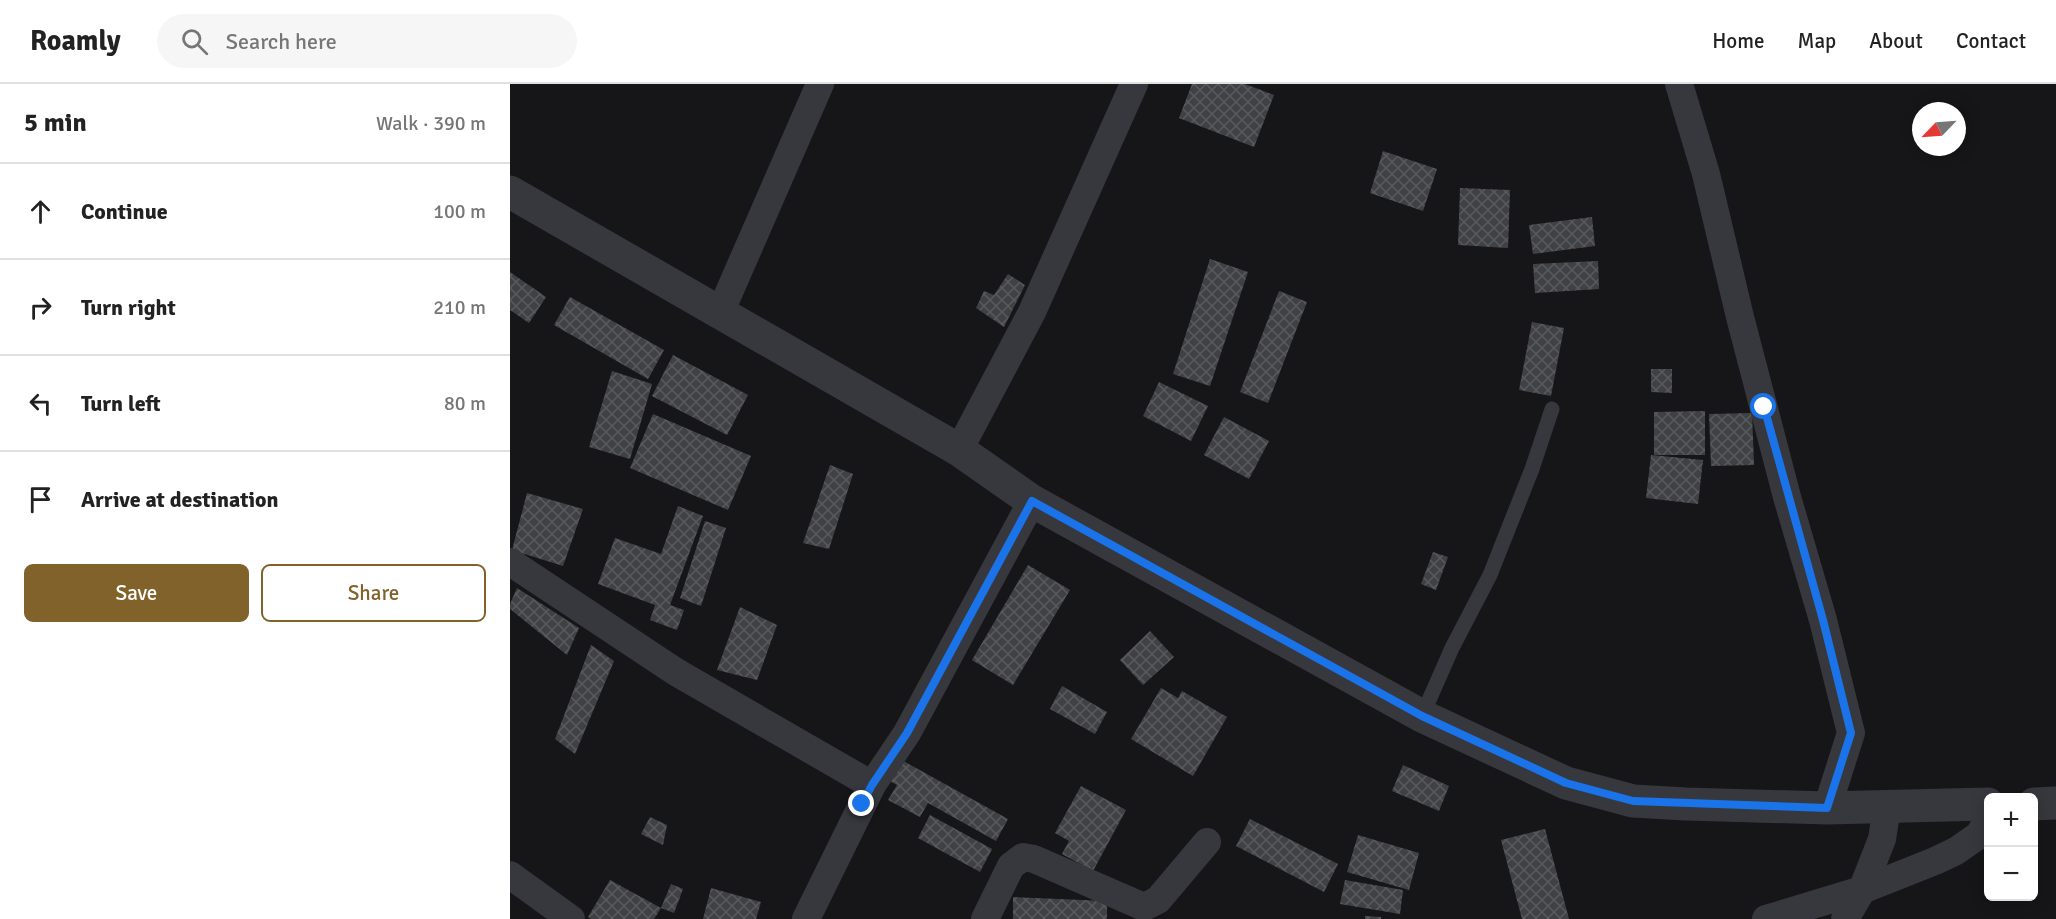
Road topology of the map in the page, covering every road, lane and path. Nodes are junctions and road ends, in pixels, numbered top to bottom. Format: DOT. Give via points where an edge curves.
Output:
graph roads {
  1 [pos="820,84"];
  2 [pos="1134,84"];
  3 [pos="1679,84"];
  4 [pos="510,192"];
  5 [pos="720,313"];
  6 [pos="1552,409"];
  7 [pos="959,450"];
  8 [pos="1032,501"];
  9 [pos="510,562"];
  10 [pos="1422,716"];
  11 [pos="872,785"];
  12 [pos="2056,803"];
  13 [pos="1984,804"];
  14 [pos="2038,804"];
  15 [pos="1887,807"];
  16 [pos="1827,808"];
  17 [pos="1984,826"];
  18 [pos="1206,842"];
  19 [pos="510,875"];
  20 [pos="1862,890"];
  21 [pos="571,919"];
  22 [pos="806,919"];
  23 [pos="985,919"];
  24 [pos="1766,919"];
  25 [pos="1845,919"];
  1 -- 5 [label="street"];
  2 -- 7 [label="street" via="1032,312"];
  3 -- 16 [label="street" via="1706,174 1851,733"];
  4 -- 5 [label="street"];
  5 -- 7 [label="street"];
  6 -- 10 [label="lane" via="1490,575"];
  7 -- 8 [label="street"];
  8 -- 10 [label="street"];
  8 -- 11 [label="street" via="907,733"];
  9 -- 11 [label="street" via="676,672"];
  10 -- 16 [label="street" via="1566,783 1633,801"];
  11 -- 22 [label="street"];
  12 -- 14 [label="street"];
  13 -- 15 [label="street"];
  15 -- 16 [label="street"];
  15 -- 20 [label="street" via="1881,839"];
  17 -- 20 [label="street" via="1956,851"];
  18 -- 23 [label="street" via="1158,900 1144,907 1023,857 1011,866"];
  19 -- 21 [label="street"];
  20 -- 24 [label="street"];
  20 -- 25 [label="street"];
}
